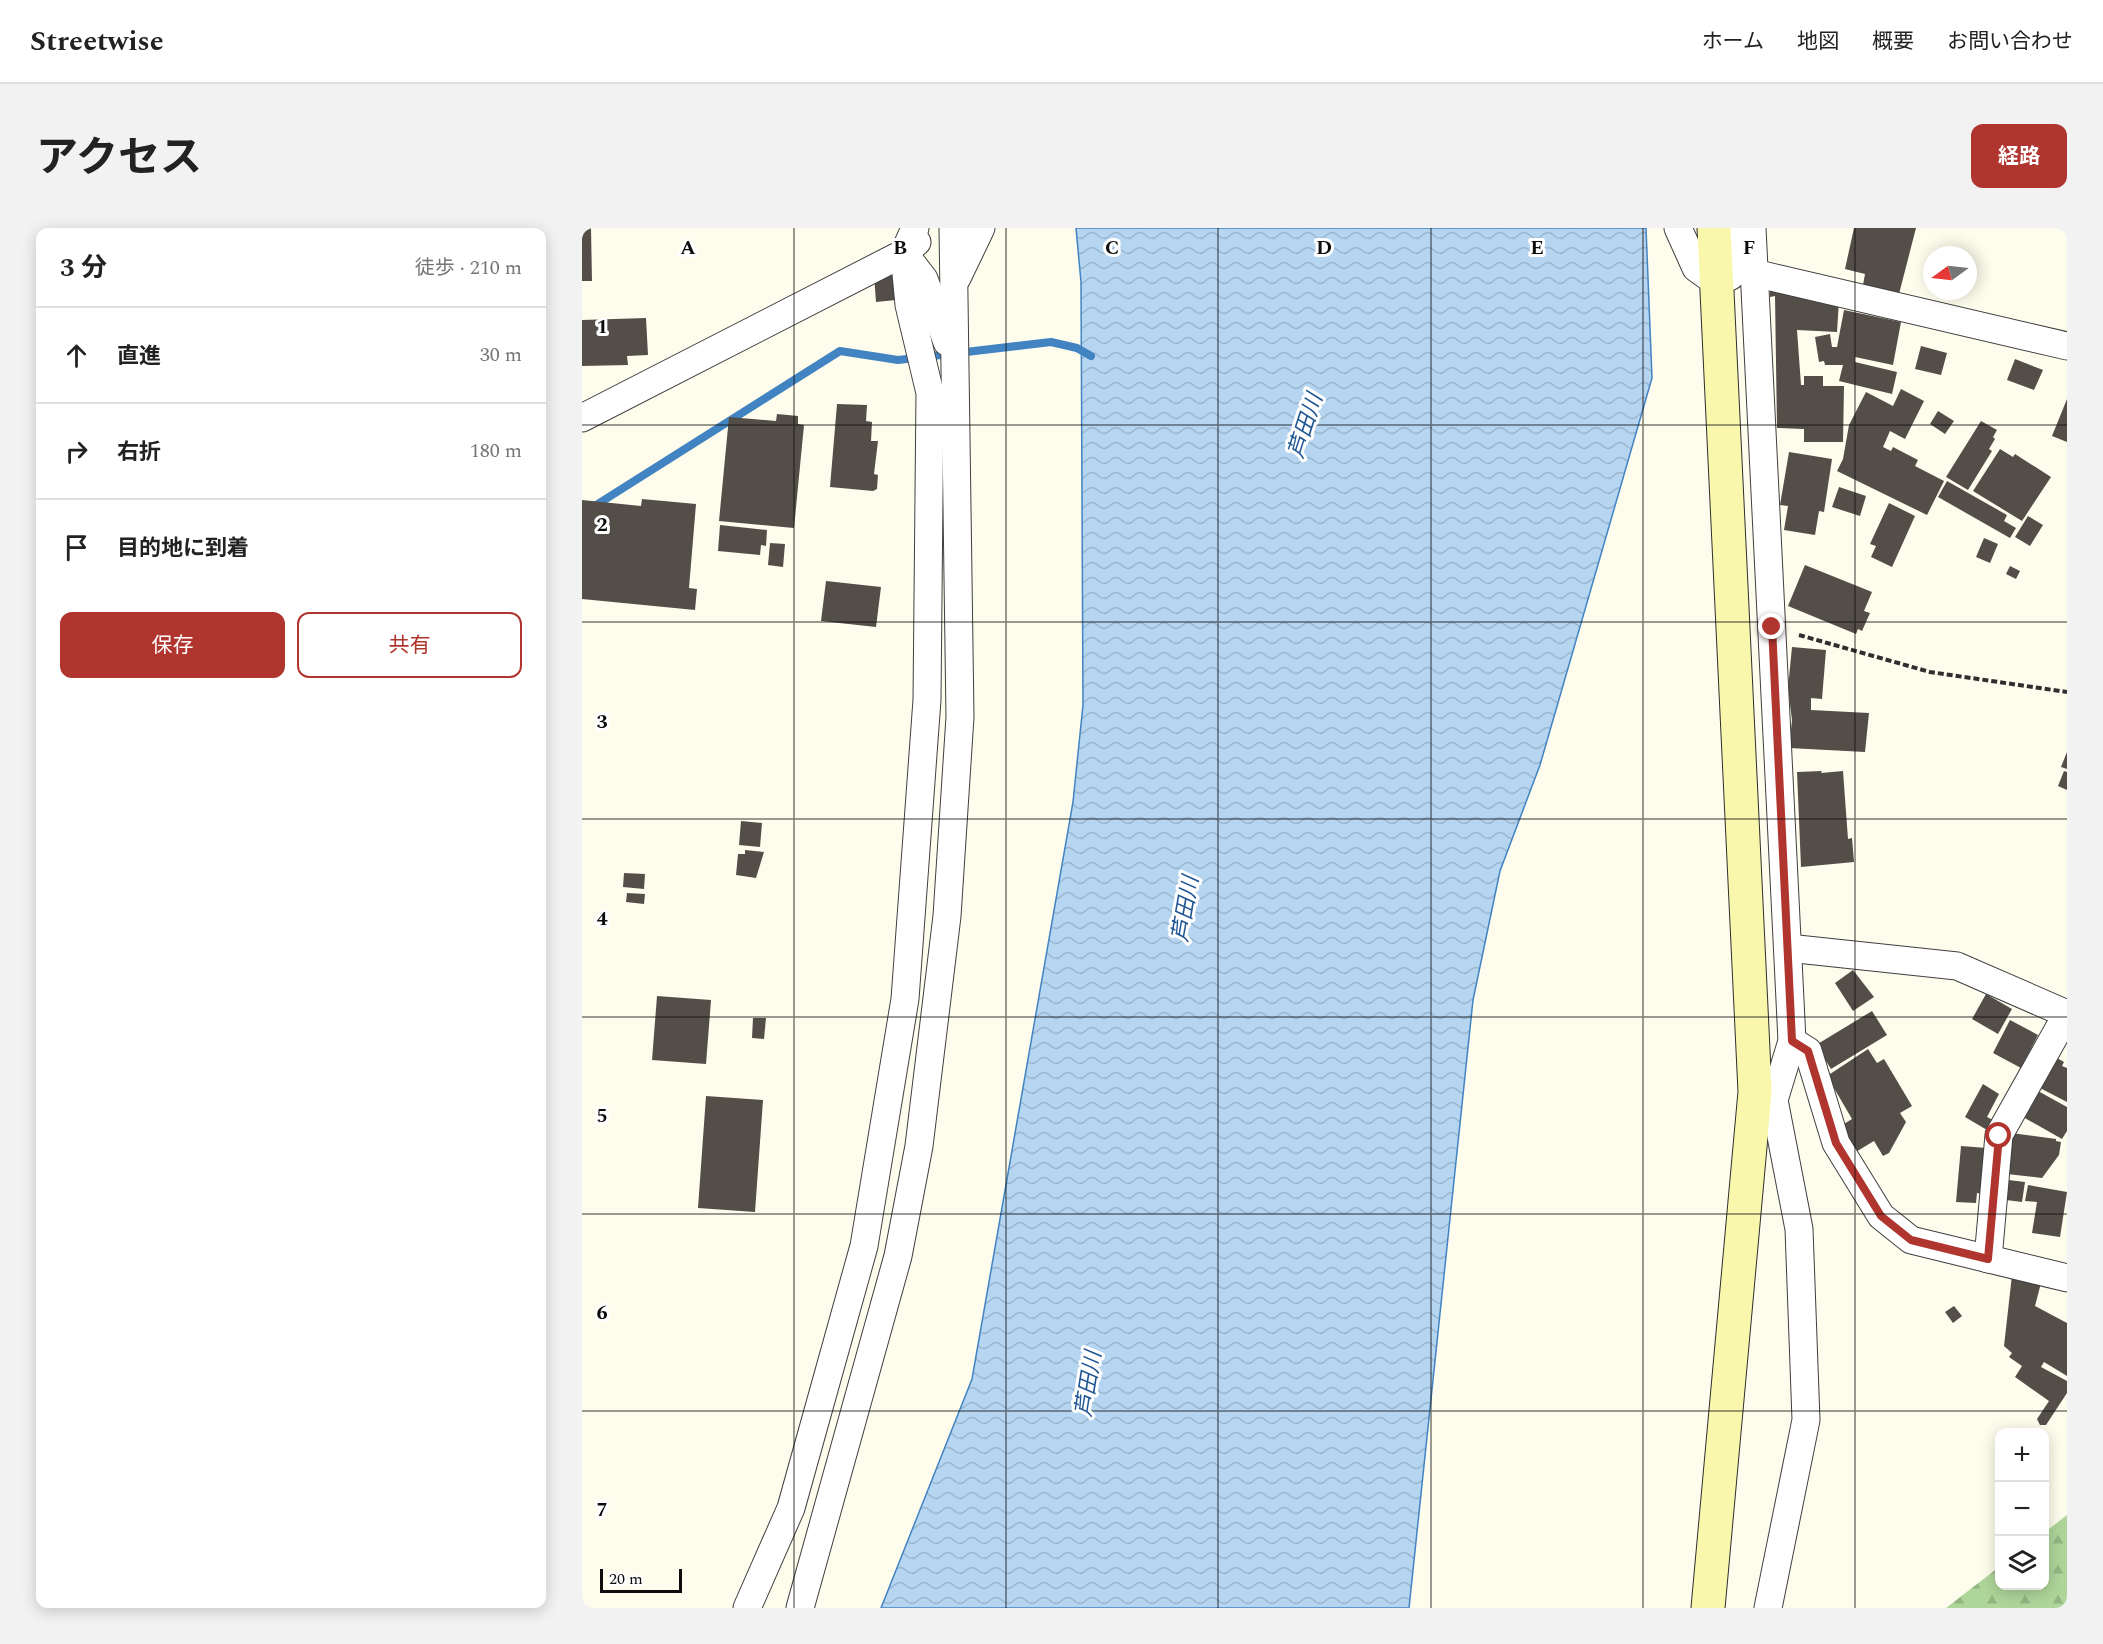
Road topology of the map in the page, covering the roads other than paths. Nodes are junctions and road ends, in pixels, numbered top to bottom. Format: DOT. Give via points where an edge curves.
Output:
graph roads {
  1 [pos="915,228"];
  2 [pos="930,228"];
  3 [pos="953,228"];
  4 [pos="981,228"];
  5 [pos="1678,228"];
  6 [pos="1714,228"];
  7 [pos="1739,228"];
  8 [pos="1752,228"];
  9 [pos="904,253"];
  10 [pos="1754,273"];
  11 [pos="955,282"];
  12 [pos="1717,283"];
  13 [pos="957,344"];
  14 [pos="2067,346"];
  15 [pos="582,418"];
  16 [pos="1788,948"];
  17 [pos="2067,1014"];
  18 [pos="1792,1041"];
  19 [pos="1765,1096"];
  20 [pos="1988,1259"];
  21 [pos="2067,1278"];
  22 [pos="747,1608"];
  23 [pos="800,1608"];
  24 [pos="1708,1608"];
  25 [pos="1768,1608"];
  1 -- 9 [label="street"];
  2 -- 9 [label="street"];
  3 -- 11 [label="street"];
  4 -- 11 [label="street"];
  5 -- 12 [label="street" via="1696,268"];
  6 -- 12 [label="street"];
  7 -- 12 [label="street" via="1740,255 1731,276"];
  8 -- 10 [label="street"];
  9 -- 13 [label="street" via="924,279 947,342"];
  9 -- 15 [label="street"];
  9 -- 22 [label="street" via="909,305 930,393 927,700 905,999 864,1246 791,1508"];
  10 -- 14 [label="street"];
  10 -- 16 [label="street"];
  11 -- 13 [label="street"];
  12 -- 19 [label="street"];
  13 -- 23 [label="street" via="960,717 946,916 919,1146 898,1256"];
  16 -- 17 [label="street" via="1957,966"];
  16 -- 18 [label="street"];
  17 -- 20 [label="street" via="1999,1136"];
  18 -- 19 [label="street"];
  18 -- 20 [label="street" via="1808,1051 1836,1143 1881,1216 1911,1240"];
  19 -- 24 [label="street"];
  19 -- 25 [label="street" via="1799,1229 1806,1420"];
  20 -- 21 [label="street"];
}
